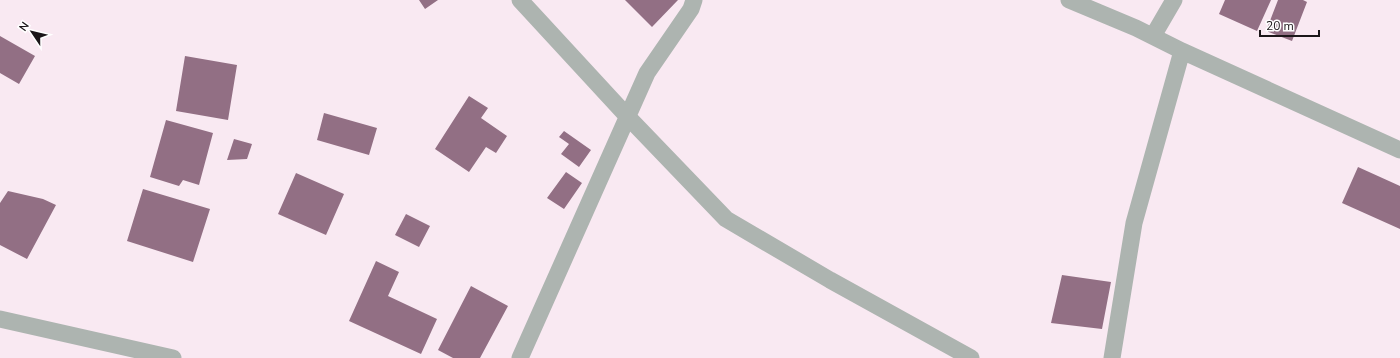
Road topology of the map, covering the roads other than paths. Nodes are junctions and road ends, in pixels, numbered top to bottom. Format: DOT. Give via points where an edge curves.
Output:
graph roads {
  1 [pos="520,0"];
  2 [pos="694,0"];
  3 [pos="1069,0"];
  4 [pos="1174,0"];
  5 [pos="1153,36"];
  6 [pos="1182,51"];
  7 [pos="628,116"];
  8 [pos="1400,150"];
  9 [pos="0,319"];
  10 [pos="145,356"];
  11 [pos="173,358"];
  12 [pos="520,358"];
  13 [pos="971,358"];
  14 [pos="1112,358"];
  1 -- 7 [label="street"];
  2 -- 7 [label="street" via="691,9 647,73"];
  3 -- 5 [label="street"];
  4 -- 5 [label="street"];
  5 -- 6 [label="street"];
  6 -- 8 [label="street"];
  6 -- 14 [label="street" via="1134,223"];
  7 -- 12 [label="street"];
  7 -- 13 [label="street" via="726,219"];
  9 -- 10 [label="street"];
  10 -- 11 [label="street"];
}
